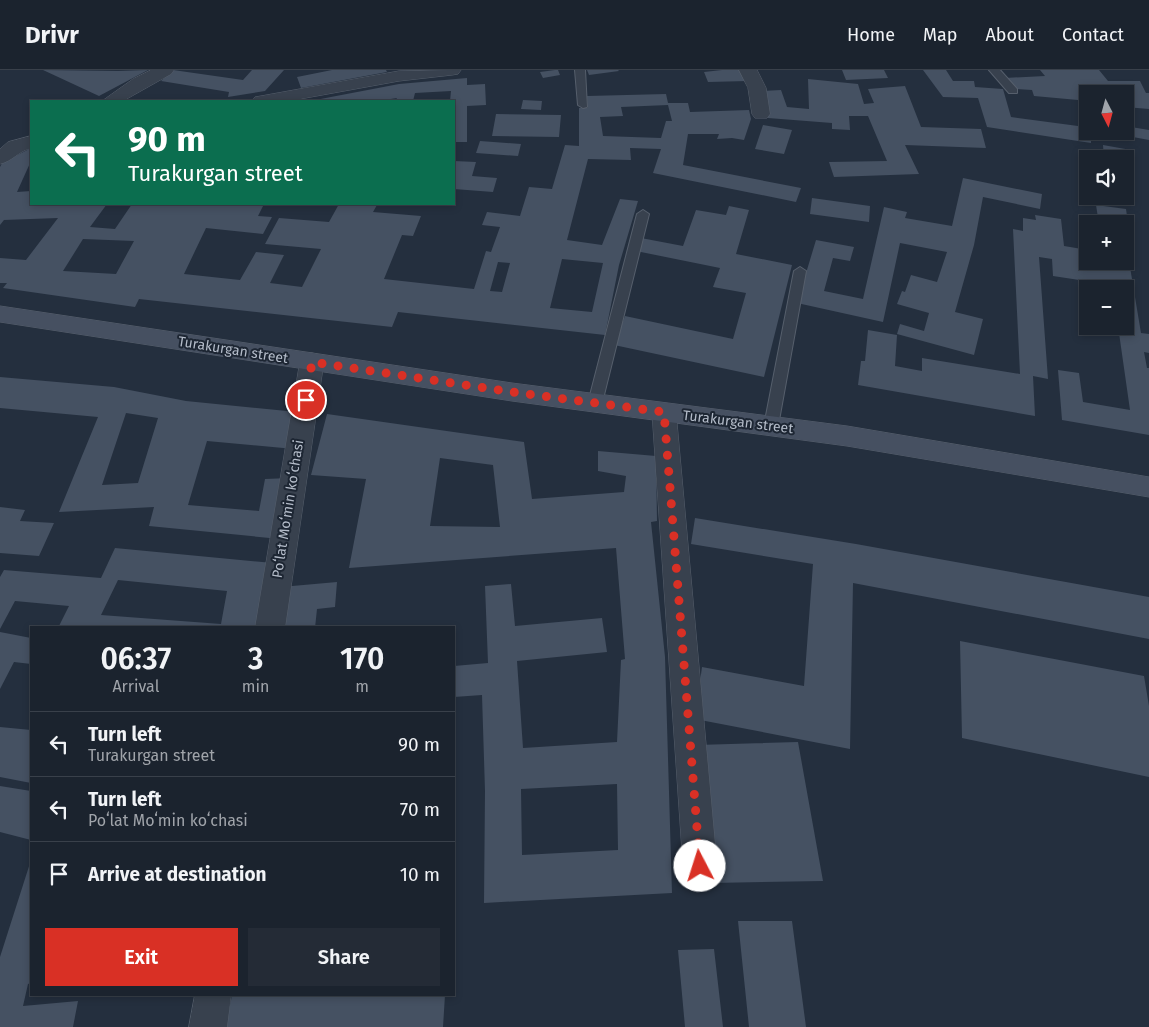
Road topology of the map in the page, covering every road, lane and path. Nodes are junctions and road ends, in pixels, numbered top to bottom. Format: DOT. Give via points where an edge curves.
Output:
graph roads {
  1 [pos="165,70"];
  2 [pos="452,70"];
  3 [pos="580,70"];
  4 [pos="748,70"];
  5 [pos="994,70"];
  6 [pos="397,73"];
  7 [pos="1013,91"];
  8 [pos="113,100"];
  9 [pos="266,100"];
  10 [pos="583,105"];
  11 [pos="761,114"];
  12 [pos="30,142"];
  13 [pos="0,158"];
  14 [pos="643,214"];
  15 [pos="800,271"];
  16 [pos="0,314"];
  17 [pos="312,362"];
  18 [pos="595,403"];
  19 [pos="664,412"];
  20 [pos="771,426"];
  21 [pos="1149,487"];
  22 [pos="270,626"];
  23 [pos="700,866"];
  24 [pos="213,996"];
  25 [pos="208,1027"];
  1 -- 8 [label="street"];
  2 -- 6 [label="street"];
  3 -- 10 [label="lane"];
  4 -- 11 [label="street" via="756,88"];
  5 -- 7 [label="lane"];
  6 -- 9 [label="street"];
  12 -- 13 [label="street" via="14,146"];
  14 -- 18 [label="lane"];
  15 -- 20 [label="lane"];
  16 -- 17 [label="main road, Turakurgan street"];
  17 -- 18 [label="main road, Turakurgan street"];
  17 -- 22 [label="street, Poʻlat Moʻmin koʻchasi"];
  18 -- 19 [label="main road, Turakurgan street"];
  19 -- 20 [label="main road, Turakurgan street"];
  19 -- 23 [label="street"];
  20 -- 21 [label="main road, Turakurgan street"];
  24 -- 25 [label="street"];
}
